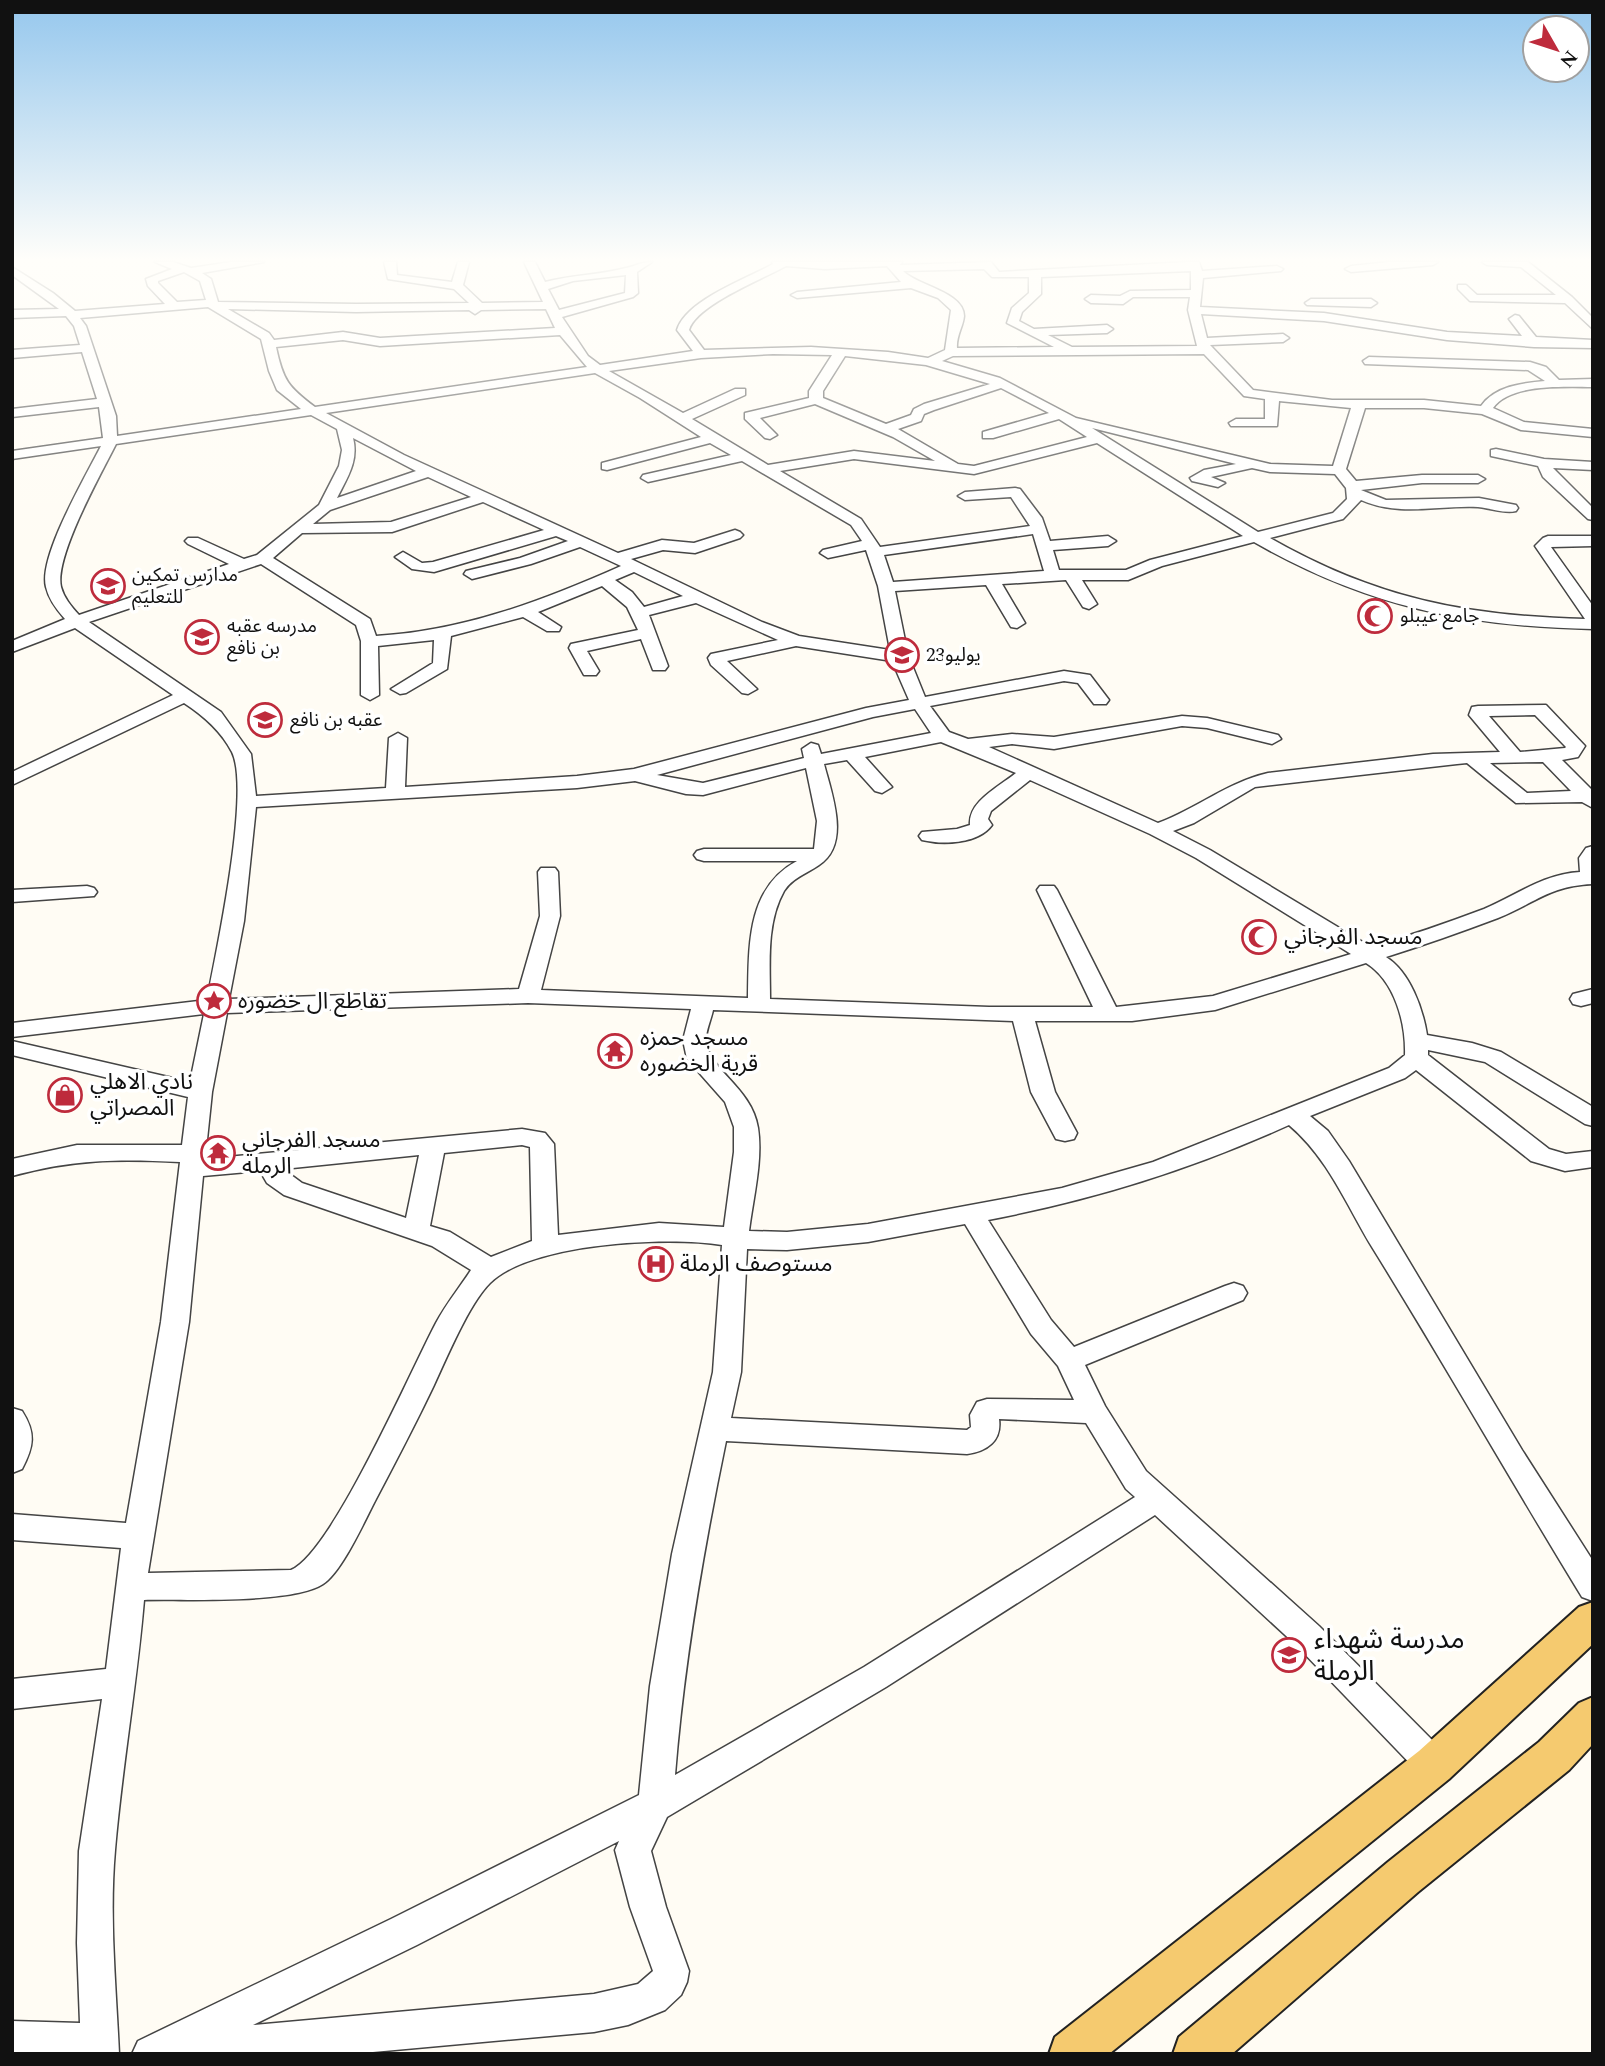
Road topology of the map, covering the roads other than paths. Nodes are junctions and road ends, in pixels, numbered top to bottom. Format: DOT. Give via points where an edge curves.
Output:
graph roads {
  1 [pos="90,358"];
  2 [pos="273,358"];
  3 [pos="576,358"];
  4 [pos="591,358"];
  5 [pos="617,358"];
  6 [pos="668,358"];
  7 [pos="837,358"];
  8 [pos="894,358"];
  9 [pos="938,358"];
  10 [pos="1215,358"];
  11 [pos="664,359"];
  12 [pos="1369,360"];
  13 [pos="648,361"];
  14 [pos="930,362"];
  15 [pos="602,367"];
  16 [pos="553,375"];
  17 [pos="626,382"];
  18 [pos="1555,383"];
  19 [pos="1593,383"];
  20 [pos="1002,384"];
  21 [pos="740,392"];
  22 [pos="1272,397"];
  23 [pos="816,400"];
  24 [pos="105,402"];
  25 [pos="1359,405"];
  26 [pos="312,410"];
  27 [pos="1485,410"];
  28 [pos="12,413"];
  29 [pos="1059,415"];
  30 [pos="681,419"];
  31 [pos="1236,423"];
  32 [pos="343,428"];
  33 [pos="887,428"];
  34 [pos="1593,433"];
  35 [pos="769,435"];
  36 [pos="988,435"];
  37 [pos="712,438"];
  38 [pos="1097,439"];
  39 [pos="110,441"];
  40 [pos="1500,442"];
  41 [pos="12,455"];
  42 [pos="742,457"];
  43 [pos="1544,463"];
  44 [pos="1250,464"];
  45 [pos="607,466"];
  46 [pos="953,466"];
  47 [pos="1593,466"];
  48 [pos="768,469"];
  49 [pos="1339,470"];
  50 [pos="427,472"];
  51 [pos="648,478"];
  52 [pos="1478,479"];
  53 [pos="1218,483"];
  54 [pos="1355,490"];
  55 [pos="965,496"];
  56 [pos="482,498"];
  57 [pos="324,507"];
  58 [pos="1511,508"];
  59 [pos="1593,516"];
  60 [pos="297,529"];
  61 [pos="1038,529"];
  62 [pos="557,531"];
  63 [pos="735,535"];
  64 [pos="1255,537"];
  65 [pos="193,541"];
  66 [pos="1108,541"];
  67 [pos="1593,541"];
  68 [pos="580,542"];
  69 [pos="1044,546"];
  70 [pos="872,548"];
  71 [pos="828,553"];
  72 [pos="404,557"];
  73 [pos="263,558"];
  74 [pos="617,558"];
  75 [pos="243,565"];
  76 [pos="634,566"];
  77 [pos="472,574"];
  78 [pos="1053,575"];
  79 [pos="1072,577"];
  80 [pos="991,579"];
  81 [pos="602,580"];
  82 [pos="888,587"];
  83 [pos="699,597"];
  84 [pos="1089,604"];
  85 [pos="524,611"];
  86 [pos="639,613"];
  87 [pos="1593,618"];
  88 [pos="76,621"];
  89 [pos="1017,623"];
  90 [pos="1593,624"];
  91 [pos="553,627"];
  92 [pos="443,633"];
  93 [pos="646,633"];
  94 [pos="369,641"];
  95 [pos="796,641"];
  96 [pos="12,647"];
  97 [pos="899,657"];
  98 [pos="659,666"];
  99 [pos="590,671"];
  100 [pos="400,689"];
  101 [pos="748,689"];
  102 [pos="187,695"];
  103 [pos="370,695"];
  104 [pos="1100,700"];
  105 [pos="918,703"];
  106 [pos="806,729"];
  107 [pos="943,736"];
  108 [pos="398,738"];
  109 [pos="1272,739"];
  110 [pos="965,745"];
  111 [pos="851,753"];
  112 [pos="1513,755"];
  113 [pos="1549,757"];
  114 [pos="1471,758"];
  115 [pos="813,761"];
  116 [pos="1029,772"];
  117 [pos="635,775"];
  118 [pos="12,779"];
  119 [pos="882,787"];
  120 [pos="395,794"];
  121 [pos="1590,799"];
  122 [pos="247,802"];
  123 [pos="1157,830"];
  124 [pos="929,836"];
  125 [pos="1593,852"];
  126 [pos="704,855"];
  127 [pos="820,855"];
  128 [pos="548,872"];
  129 [pos="1591,877"];
  130 [pos="1047,890"];
  131 [pos="86,892"];
  132 [pos="12,896"];
  133 [pos="1368,955"];
  134 [pos="528,996"];
  135 [pos="704,1002"];
  136 [pos="759,1004"];
  137 [pos="216,1006"];
  138 [pos="1022,1013"];
  139 [pos="1108,1014"];
  140 [pos="12,1030"];
  141 [pos="12,1048"];
  142 [pos="1417,1049"];
  143 [pos="200,1092"];
  144 [pos="1292,1114"];
  145 [pos="1593,1118"];
  146 [pos="1065,1133"];
  147 [pos="433,1146"];
  148 [pos="1593,1158"];
  149 [pos="193,1162"];
  150 [pos="267,1162"];
  151 [pos="12,1168"];
  152 [pos="972,1215"];
  153 [pos="416,1230"];
  154 [pos="738,1238"];
  155 [pos="545,1246"];
  156 [pos="491,1269"];
  157 [pos="1234,1293"];
  158 [pos="1069,1360"];
  159 [pos="1094,1412"];
  160 [pos="12,1419"];
  161 [pos="716,1429"];
  162 [pos="12,1461"];
  163 [pos="1155,1500"];
  164 [pos="12,1527"];
  165 [pos="138,1537"];
  166 [pos="130,1587"];
  167 [pos="1593,1588"];
  168 [pos="1593,1619"];
  169 [pos="121,1682"];
  170 [pos="12,1694"];
  171 [pos="1593,1716"];
  172 [pos="1434,1765"];
  173 [pos="655,1805"];
  174 [pos="12,2040"];
  175 [pos="166,2046"];
  176 [pos="99,2048"];
  177 [pos="1072,2054"];
  178 [pos="1196,2054"];
  1 -- 24 [label="street"];
  2 -- 26 [label="street" via="284,390"];
  3 -- 16 [label="street" via="575,364"];
  4 -- 15 [label="street"];
  5 -- 11 [label="street"];
  6 -- 11 [label="street"];
  7 -- 23 [label="street" via="816,391"];
  8 -- 14 [label="street"];
  9 -- 14 [label="street"];
  10 -- 22 [label="street" via="1245,390"];
  11 -- 13 [label="street"];
  12 -- 18 [label="street" via="1530,366"];
  13 -- 15 [label="street"];
  13 -- 17 [label="street" via="633,370"];
  14 -- 20 [label="street"];
  15 -- 16 [label="street"];
  15 -- 17 [label="street"];
  16 -- 17 [label="street"];
  16 -- 26 [label="street"];
  17 -- 30 [label="street"];
  18 -- 19 [label="street"];
  18 -- 27 [label="street" via="1500,395"];
  20 -- 29 [label="street"];
  20 -- 33 [label="street" via="929,407 916,418"];
  21 -- 30 [label="street"];
  22 -- 25 [label="street"];
  22 -- 31 [label="street" via="1272,423"];
  23 -- 33 [label="street"];
  23 -- 35 [label="street" via="750,416"];
  24 -- 28 [label="street"];
  24 -- 39 [label="street"];
  25 -- 27 [label="street" via="1424,404"];
  25 -- 49 [label="street"];
  26 -- 32 [label="street"];
  26 -- 39 [label="street"];
  27 -- 40 [label="street"];
  29 -- 36 [label="street"];
  29 -- 38 [label="street"];
  29 -- 44 [label="street"];
  30 -- 37 [label="street"];
  32 -- 50 [label="street"];
  32 -- 57 [label="street" via="348,458"];
  33 -- 46 [label="street"];
  34 -- 40 [label="street" via="1540,430"];
  37 -- 42 [label="street"];
  37 -- 45 [label="street"];
  38 -- 46 [label="street" via="988,468"];
  38 -- 64 [label="street"];
  39 -- 41 [label="street"];
  39 -- 88 [label="street" via="52,570 61,605"];
  40 -- 43 [label="street"];
  42 -- 48 [label="street"];
  42 -- 51 [label="street"];
  43 -- 47 [label="street"];
  43 -- 59 [label="street" via="1548,474"];
  44 -- 49 [label="street"];
  44 -- 53 [label="street" via="1197,478"];
  46 -- 48 [label="street" via="854,455"];
  48 -- 70 [label="street" via="856,522"];
  49 -- 54 [label="street"];
  50 -- 56 [label="street"];
  50 -- 57 [label="street"];
  52 -- 54 [label="street" via="1422,479"];
  54 -- 58 [label="street" via="1386,504 1484,502"];
  54 -- 64 [label="street" via="1348,510 1338,516"];
  55 -- 61 [label="street" via="1015,492"];
  56 -- 60 [label="street" via="392,527"];
  56 -- 62 [label="street"];
  57 -- 60 [label="street"];
  60 -- 73 [label="street"];
  61 -- 69 [label="street"];
  61 -- 70 [label="street"];
  62 -- 68 [label="street"];
  62 -- 72 [label="street" via="423,569"];
  63 -- 74 [label="street" via="695,548 662,545"];
  64 -- 79 [label="street" via="1147,566 1136,573"];
  64 -- 90 [label="street" via="1355,586 1425,607 1473,617"];
  65 -- 75 [label="street"];
  66 -- 69 [label="street"];
  67 -- 87 [label="street" via="1548,541 1543,547"];
  68 -- 74 [label="street"];
  68 -- 77 [label="street"];
  69 -- 78 [label="street"];
  70 -- 71 [label="street"];
  70 -- 82 [label="street"];
  73 -- 75 [label="street"];
  73 -- 94 [label="street" via="364,623"];
  74 -- 76 [label="street"];
  75 -- 88 [label="street"];
  76 -- 81 [label="street"];
  76 -- 83 [label="street"];
  78 -- 79 [label="street"];
  78 -- 80 [label="street"];
  79 -- 84 [label="street"];
  80 -- 82 [label="street"];
  80 -- 89 [label="street"];
  81 -- 85 [label="street"];
  81 -- 86 [label="street" via="620,587 634,600"];
  82 -- 97 [label="street"];
  83 -- 86 [label="street"];
  83 -- 95 [label="street"];
  85 -- 91 [label="street"];
  85 -- 92 [label="street"];
  86 -- 93 [label="street"];
  88 -- 96 [label="street"];
  88 -- 102 [label="street"];
  92 -- 94 [label="street"];
  92 -- 100 [label="street" via="441,665"];
  93 -- 98 [label="street"];
  93 -- 99 [label="street" via="573,644"];
  94 -- 103 [label="street"];
  95 -- 97 [label="street"];
  95 -- 101 [label="street" via="717,658"];
  97 -- 105 [label="street"];
  102 -- 118 [label="street"];
  102 -- 122 [label="street" via="215,716 242,754"];
  104 -- 105 [label="street" via="1084,679 1064,676"];
  105 -- 106 [label="street"];
  105 -- 107 [label="street"];
  106 -- 115 [label="street"];
  106 -- 117 [label="street"];
  107 -- 110 [label="street"];
  107 -- 111 [label="street"];
  108 -- 120 [label="street"];
  109 -- 110 [label="street" via="1182,721 1054,743 1012,739"];
  110 -- 116 [label="street"];
  111 -- 115 [label="street"];
  111 -- 119 [label="street"];
  112 -- 113 [label="street"];
  112 -- 113 [label="street" via="1478,715 1479,710 1535,707 1544,711 1576,746 1571,753"];
  112 -- 114 [label="street"];
  113 -- 121 [label="street"];
  114 -- 121 [label="street" via="1523,799"];
  114 -- 123 [label="street" via="1249,783 1187,819"];
  115 -- 117 [label="street" via="703,789"];
  115 -- 127 [label="street" via="827,831"];
  116 -- 123 [label="street"];
  116 -- 124 [label="street" via="982,808 979,828 961,835"];
  117 -- 120 [label="street"];
  120 -- 122 [label="street"];
  122 -- 137 [label="street" via="233,921"];
  123 -- 133 [label="street"];
  125 -- 129 [label="street" via="1588,858"];
  126 -- 127 [label="street"];
  127 -- 136 [label="street" via="782,879 769,904 762,931"];
  128 -- 134 [label="street" via="550,916"];
  129 -- 133 [label="street" via="1546,885 1494,912"];
  130 -- 139 [label="street"];
  131 -- 132 [label="street"];
  133 -- 139 [label="street" via="1215,1003"];
  133 -- 142 [label="street" via="1396,979 1409,1004"];
  134 -- 135 [label="street"];
  134 -- 137 [label="street"];
  135 -- 136 [label="street"];
  135 -- 154 [label="street" via="694,1040 699,1059 736,1099 746,1127"];
  136 -- 138 [label="street"];
  137 -- 140 [label="street"];
  137 -- 143 [label="street"];
  138 -- 139 [label="street"];
  138 -- 146 [label="street" via="1043,1092"];
  141 -- 143 [label="street"];
  142 -- 144 [label="street" via="1397,1073"];
  142 -- 145 [label="street" via="1472,1050 1493,1057"];
  142 -- 148 [label="street" via="1540,1155 1565,1163"];
  143 -- 149 [label="street"];
  144 -- 152 [label="street" via="1162,1168 1062,1197"];
  144 -- 167 [label="street" via="1320,1137 1340,1167"];
  147 -- 150 [label="street"];
  147 -- 153 [label="street"];
  147 -- 155 [label="street" via="522,1137 539,1141"];
  149 -- 150 [label="street"];
  149 -- 151 [label="street" via="60,1154"];
  149 -- 165 [label="street" via="175,1322"];
  150 -- 153 [label="street" via="276,1177 293,1189"];
  152 -- 154 [label="street" via="787,1241"];
  152 -- 158 [label="street" via="1041,1327"];
  153 -- 156 [label="street" via="452,1244"];
  154 -- 155 [label="street" via="659,1232"];
  154 -- 161 [label="street" via="729,1300 727,1372"];
  155 -- 156 [label="street"];
  156 -- 166 [label="street" via="449,1324 346,1525 312,1575 292,1583"];
  157 -- 158 [label="street"];
  158 -- 159 [label="street"];
  159 -- 161 [label="street" via="994,1408 984,1415 986,1432 967,1442"];
  159 -- 163 [label="street" via="1136,1480"];
  160 -- 162 [label="street" via="22,1440"];
  161 -- 173 [label="street" via="687,1554 666,1686"];
  163 -- 172 [label="street" via="1308,1636"];
  163 -- 173 [label="street" via="875,1677"];
  164 -- 165 [label="street"];
  165 -- 166 [label="street"];
  166 -- 169 [label="street"];
  168 -- 172 [label="main road"];
  169 -- 170 [label="street"];
  169 -- 176 [label="street" via="97,1851 94,1943"];
  171 -- 178 [label="main road" via="1554,1756 1403,1877"];
  172 -- 177 [label="main road"];
  173 -- 175 [label="street"];
  173 -- 175 [label="street" via="633,1857 672,1973 664,1988 646,2000 594,2013 500,2023 238,2045"];
  174 -- 176 [label="street"];
}
